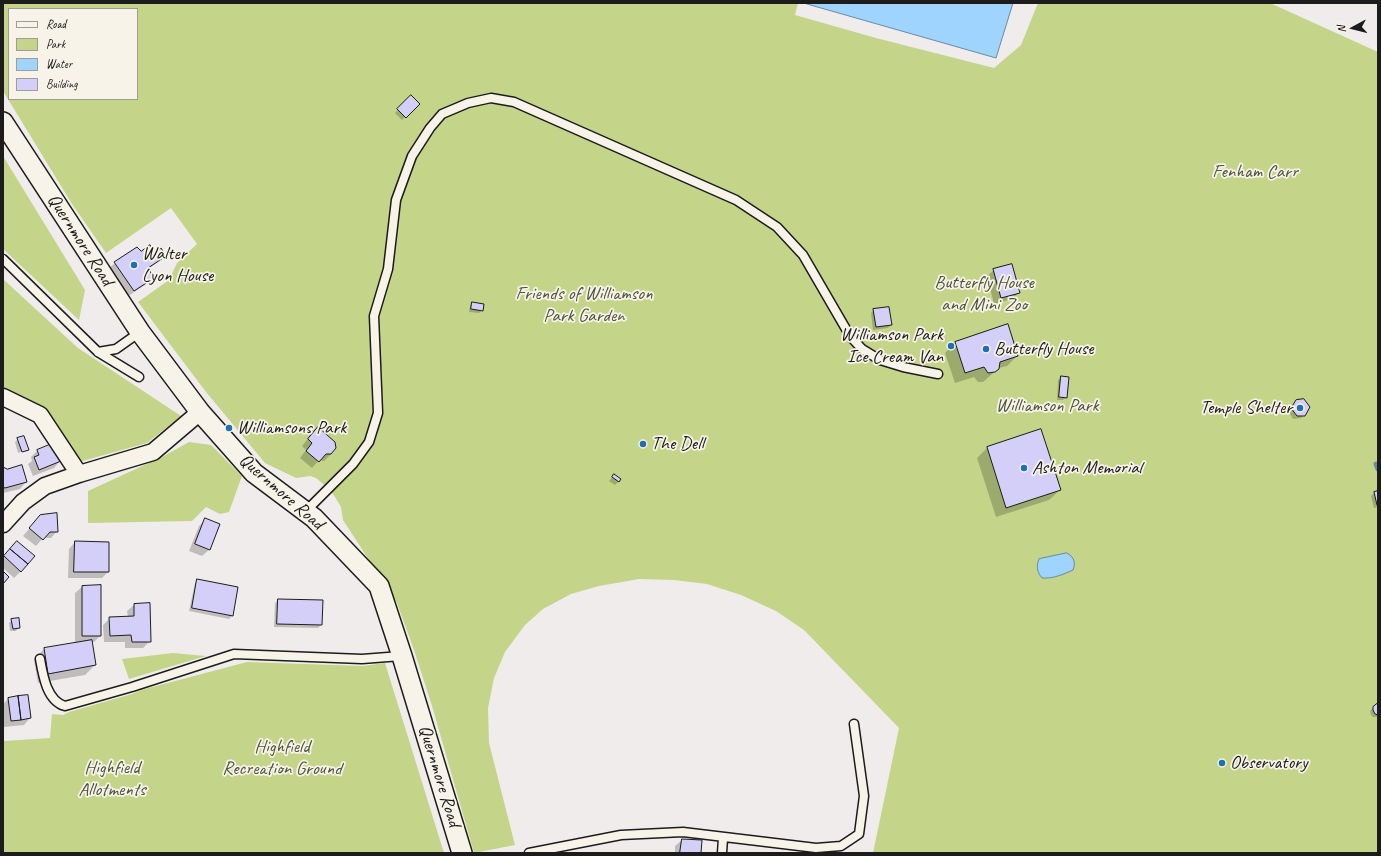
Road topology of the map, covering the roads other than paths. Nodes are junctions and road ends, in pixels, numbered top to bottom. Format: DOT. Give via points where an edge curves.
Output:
graph roads {
  1 [pos="3,122"];
  2 [pos="3,259"];
  3 [pos="140,332"];
  4 [pos="98,352"];
  5 [pos="938,374"];
  6 [pos="139,377"];
  7 [pos="3,397"];
  8 [pos="200,412"];
  9 [pos="79,474"];
  10 [pos="306,512"];
  11 [pos="3,524"];
  12 [pos="402,656"];
  13 [pos="40,659"];
  14 [pos="854,724"];
  15 [pos="723,838"];
  16 [pos="462,853"];
  17 [pos="530,853"];
  18 [pos="722,853"];
  1 -- 3 [label="street, Quernmore Road"];
  2 -- 4 [label="lane"];
  3 -- 4 [label="lane" via="116,349"];
  3 -- 8 [label="street, Quernmore Road"];
  4 -- 6 [label="lane"];
  5 -- 10 [label="lane" via="880,360 862,349 850,336 802,255 777,227 736,200 514,102 491,98 468,103 442,114 430,128 412,156 396,200 388,269 374,316 378,413 369,442 353,464"];
  7 -- 9 [label="street" via="40,415"];
  8 -- 9 [label="street" via="153,452"];
  8 -- 10 [label="street, Quernmore Road" via="254,473"];
  9 -- 11 [label="street" via="45,486 23,502"];
  10 -- 12 [label="street, Quernmore Road" via="379,586"];
  12 -- 13 [label="lane" via="362,659 234,654 65,706 54,700 43,678"];
  12 -- 16 [label="street, Quernmore Road"];
  14 -- 15 [label="lane" via="864,796 860,834 841,846 816,848"];
  15 -- 17 [label="lane" via="683,832 621,836"];
  15 -- 18 [label="lane"];
}
